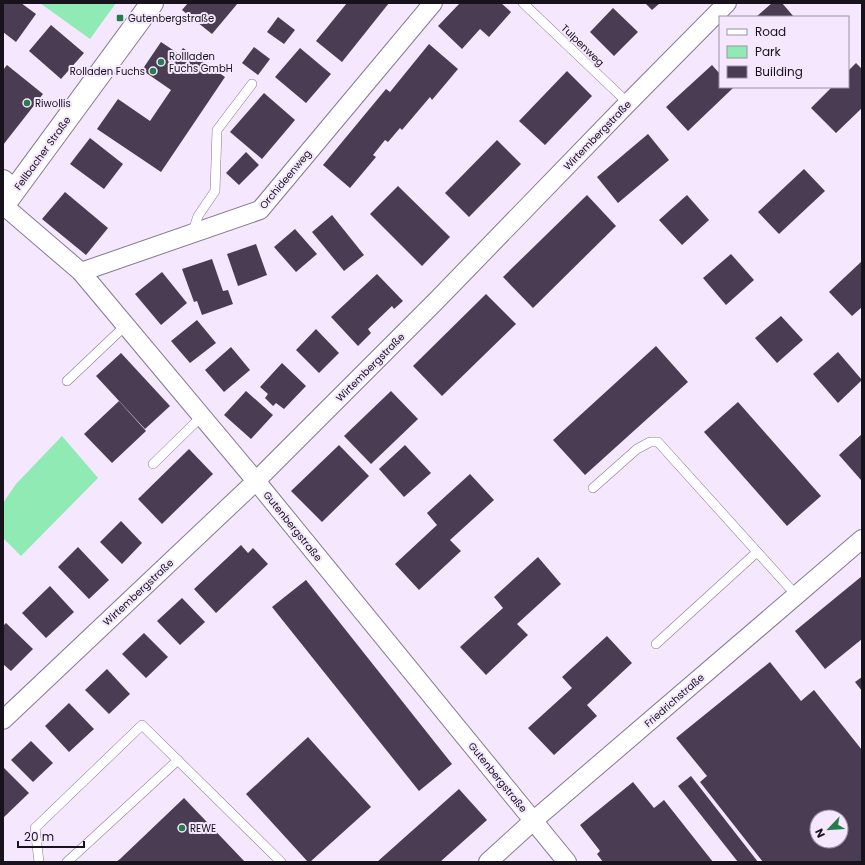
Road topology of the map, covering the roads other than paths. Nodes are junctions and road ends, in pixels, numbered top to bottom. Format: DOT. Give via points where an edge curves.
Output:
graph roads {
  1 [pos="152,3"];
  2 [pos="433,3"];
  3 [pos="523,3"];
  4 [pos="727,3"];
  5 [pos="252,84"];
  6 [pos="628,103"];
  7 [pos="6,195"];
  8 [pos="192,234"];
  9 [pos="81,272"];
  10 [pos="126,325"];
  11 [pos="68,381"];
  12 [pos="202,416"];
  13 [pos="153,464"];
  14 [pos="256,481"];
  15 [pos="593,488"];
  16 [pos="862,538"];
  17 [pos="757,552"];
  18 [pos="796,595"];
  19 [pos="656,644"];
  20 [pos="3,720"];
  21 [pos="178,760"];
  22 [pos="533,821"];
  23 [pos="40,862"];
  24 [pos="67,862"];
  25 [pos="281,862"];
  26 [pos="488,862"];
  27 [pos="567,862"];
  1 -- 7 [label="street, Fellbacher Straße"];
  2 -- 8 [label="street, Orchideenweg" via="260,210"];
  3 -- 6 [label="lane, Tulpenweg"];
  4 -- 6 [label="street, Wirtembergstraße"];
  5 -- 8 [label="lane" via="217,130 215,191 198,216"];
  6 -- 14 [label="street, Wirtembergstraße" via="436,301"];
  7 -- 9 [label="street, Gutenbergstraße"];
  8 -- 9 [label="street, Orchideenweg"];
  9 -- 10 [label="street, Gutenbergstraße"];
  10 -- 11 [label="lane"];
  10 -- 12 [label="street, Gutenbergstraße"];
  12 -- 13 [label="lane"];
  12 -- 14 [label="street, Gutenbergstraße"];
  14 -- 20 [label="street, Wirtembergstraße"];
  14 -- 22 [label="street, Gutenbergstraße"];
  15 -- 17 [label="lane" via="636,449 650,442 658,442"];
  16 -- 18 [label="street, Friedrichstraße"];
  17 -- 18 [label="lane"];
  17 -- 19 [label="lane"];
  18 -- 22 [label="street, Friedrichstraße"];
  21 -- 23 [label="lane" via="142,725 35,828"];
  21 -- 24 [label="lane"];
  21 -- 25 [label="lane"];
  22 -- 26 [label="street, Friedrichstraße"];
  22 -- 27 [label="street, Gutenbergstraße"];
}
